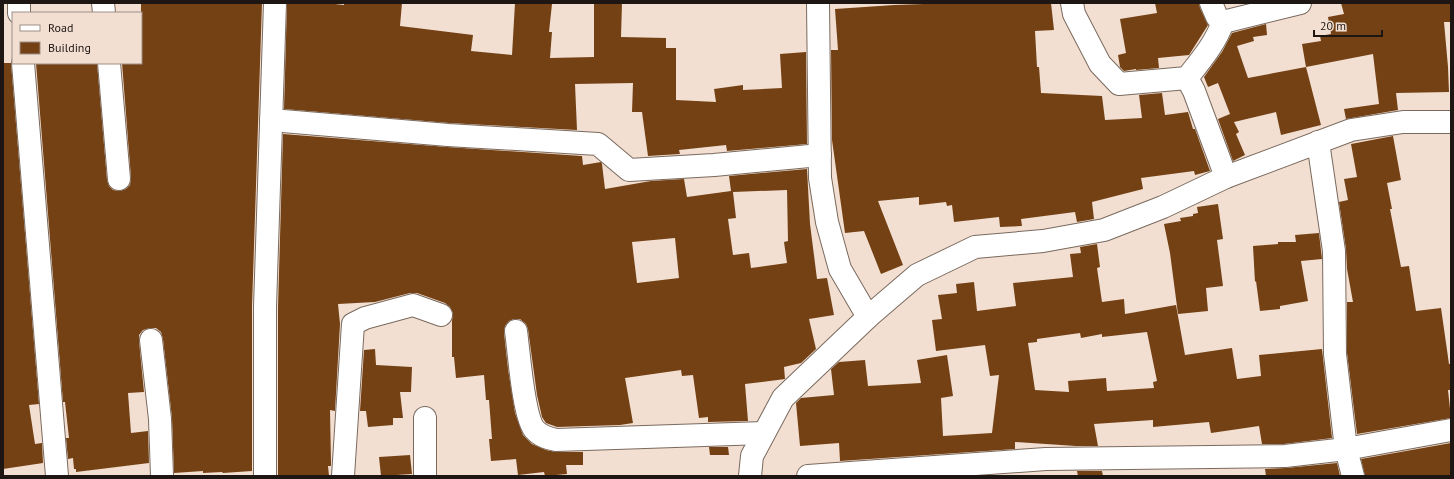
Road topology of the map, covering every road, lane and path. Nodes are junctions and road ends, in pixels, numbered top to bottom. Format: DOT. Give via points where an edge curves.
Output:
graph roads {
  1 [pos="275,3"];
  2 [pos="818,3"];
  3 [pos="1072,3"];
  4 [pos="1211,3"];
  5 [pos="1300,3"];
  6 [pos="1223,22"];
  7 [pos="23,64"];
  8 [pos="109,64"];
  9 [pos="1188,78"];
  10 [pos="271,120"];
  11 [pos="1451,122"];
  12 [pos="1318,142"];
  13 [pos="820,155"];
  14 [pos="1226,177"];
  15 [pos="119,179"];
  16 [pos="441,315"];
  17 [pos="868,317"];
  18 [pos="516,331"];
  19 [pos="151,340"];
  20 [pos="425,418"];
  21 [pos="1451,430"];
  22 [pos="764,433"];
  23 [pos="1346,449"];
  24 [pos="57,476"];
  25 [pos="162,476"];
  26 [pos="265,476"];
  27 [pos="343,476"];
  28 [pos="425,476"];
  29 [pos="750,476"];
  30 [pos="808,476"];
  31 [pos="1353,476"];
  1 -- 10 [label="street"];
  2 -- 13 [label="street"];
  3 -- 9 [label="street" via="1074,14 1100,64 1119,84"];
  4 -- 6 [label="street" via="1217,17"];
  5 -- 6 [label="street"];
  6 -- 9 [label="street" via="1209,51"];
  7 -- 24 [label="street"];
  8 -- 15 [label="street"];
  9 -- 14 [label="street"];
  10 -- 13 [label="street" via="448,135 598,144 629,170"];
  10 -- 26 [label="street" via="265,307"];
  11 -- 12 [label="street" via="1396,123 1351,130"];
  12 -- 14 [label="street"];
  12 -- 23 [label="street" via="1334,251 1335,354"];
  13 -- 17 [label="street" via="820,178 827,222 840,269"];
  14 -- 17 [label="street" via="1163,208 1104,230 1043,241 975,247 917,276"];
  16 -- 27 [label="street" via="413,305 365,318 354,324"];
  17 -- 22 [label="street" via="783,398"];
  18 -- 22 [label="street" via="530,422 534,430 544,438 556,440"];
  19 -- 25 [label="street" via="160,418"];
  20 -- 28 [label="street"];
  21 -- 23 [label="street"];
  22 -- 29 [label="street" via="752,456"];
  23 -- 30 [label="street" via="1285,456 1046,459"];
  23 -- 31 [label="street"];
}
